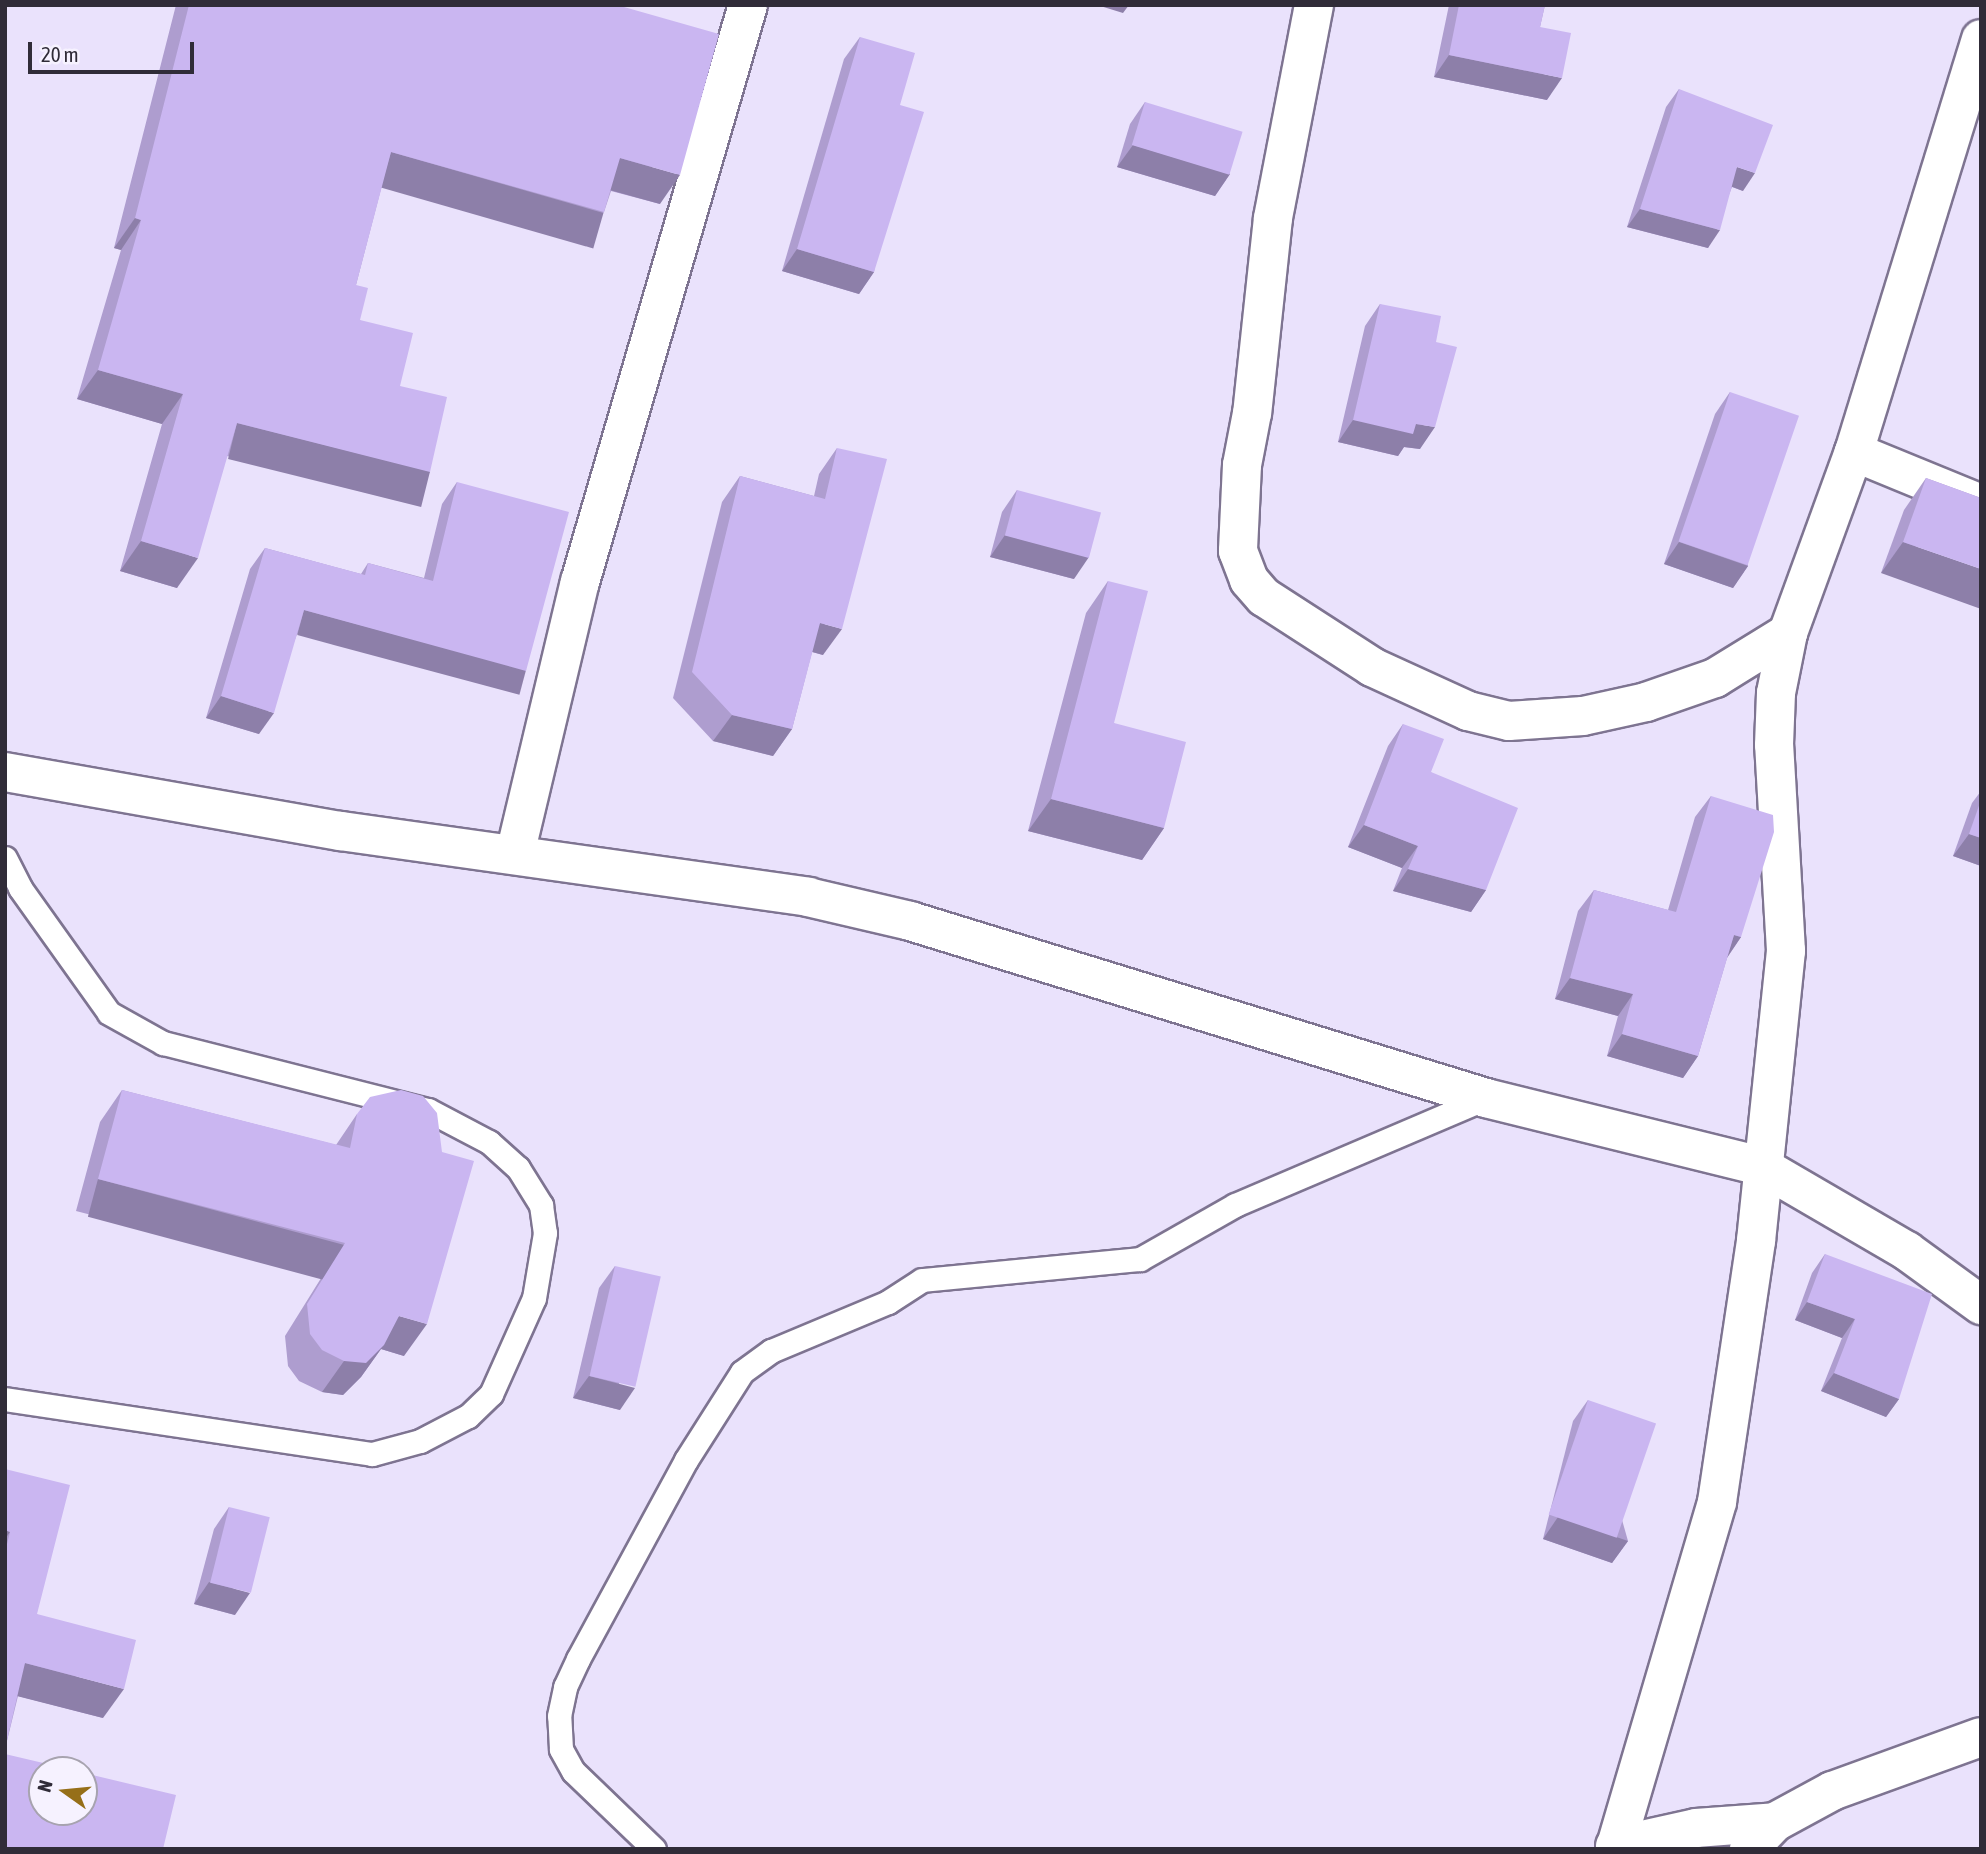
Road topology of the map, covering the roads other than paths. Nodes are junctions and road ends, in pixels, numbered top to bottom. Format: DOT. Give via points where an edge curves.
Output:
graph roads {
  1 [pos="748,5"];
  2 [pos="1314,5"];
  3 [pos="1981,39"];
  4 [pos="1854,452"];
  5 [pos="1981,504"];
  6 [pos="1788,633"];
  7 [pos="5,772"];
  8 [pos="515,854"];
  9 [pos="5,858"];
  10 [pos="1486,1098"];
  11 [pos="1761,1166"];
  12 [pos="1981,1305"];
  13 [pos="5,1399"];
  14 [pos="1981,1737"];
  15 [pos="1762,1835"];
  16 [pos="1615,1847"];
  17 [pos="654,1849"];
  1 -- 8 [label="street" via="580,582"];
  2 -- 6 [label="street" via="1273,218 1242,465 1238,551 1249,580 1264,597 1372,667 1456,706 1509,721 1583,716 1646,702 1715,678"];
  3 -- 4 [label="street"];
  4 -- 5 [label="street"];
  4 -- 6 [label="street"];
  6 -- 11 [label="street" via="1776,693 1774,745 1786,951"];
  7 -- 8 [label="street" via="341,831"];
  8 -- 10 [label="street" via="808,897 911,921"];
  9 -- 13 [label="lane" via="20,888 109,1013 163,1043 428,1110 489,1142 518,1168 541,1205 545,1233 534,1297 491,1394 468,1416 420,1441 372,1454"];
  10 -- 11 [label="street"];
  10 -- 17 [label="lane" via="1235,1205 1140,1259 922,1280 888,1302 771,1351 742,1373 686,1460 578,1659 559,1716 561,1749 573,1771"];
  11 -- 12 [label="street" via="1908,1251"];
  11 -- 16 [label="street" via="1756,1241 1717,1502"];
  14 -- 15 [label="street" via="1832,1791"];
  15 -- 16 [label="street" via="1696,1828"];
}
